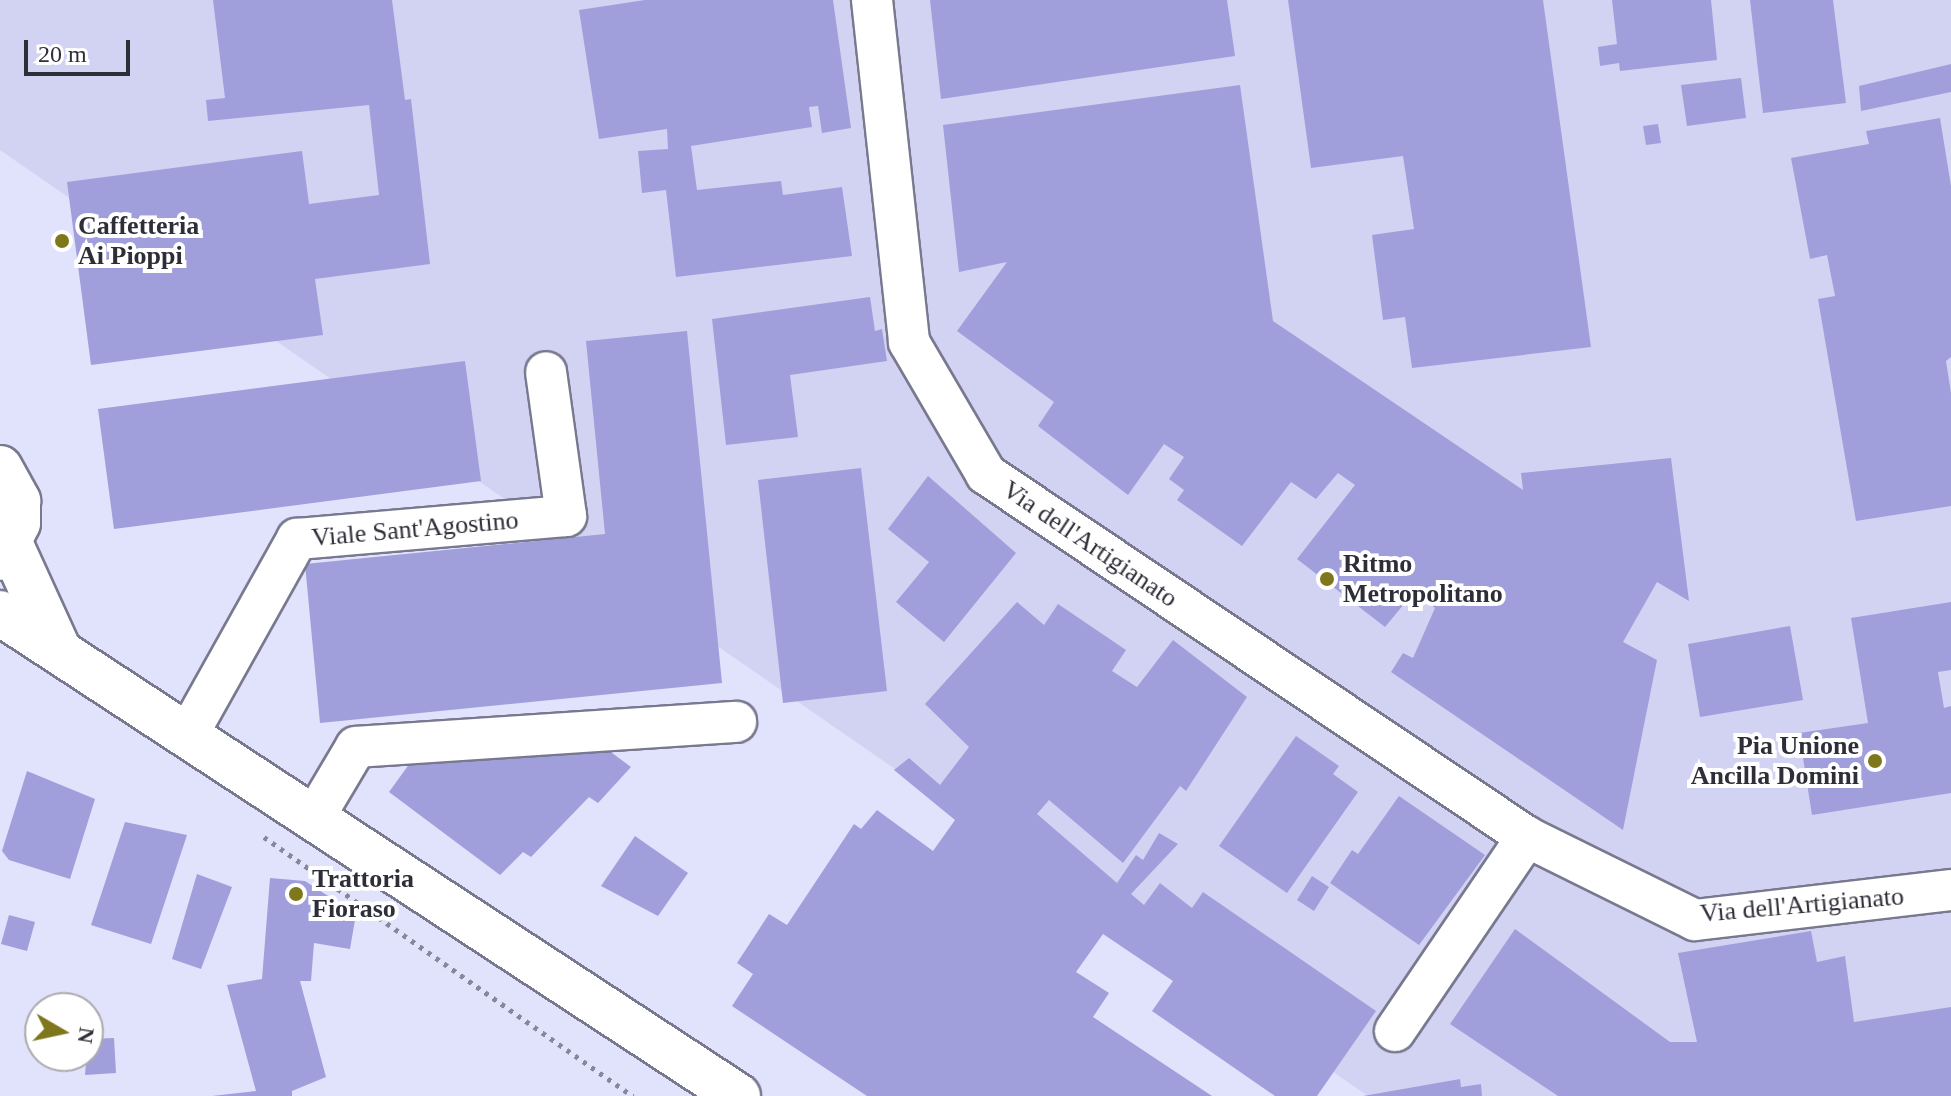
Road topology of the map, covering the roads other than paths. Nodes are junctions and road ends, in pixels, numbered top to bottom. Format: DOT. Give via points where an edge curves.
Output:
graph roads {
  1 [pos="872,0"];
  2 [pos="546,372"];
  3 [pos="0,468"];
  4 [pos="5,552"];
  5 [pos="0,613"];
  6 [pos="57,646"];
  7 [pos="736,722"];
  8 [pos="187,736"];
  9 [pos="315,816"];
  10 [pos="1527,837"];
  11 [pos="1951,890"];
  12 [pos="1395,1031"];
  13 [pos="725,1093"];
  1 -- 10 [label="street, Via dell'Artigianato" via="909,342 986,474"];
  2 -- 8 [label="street, Viale Sant'Agostino" via="566,516 297,539"];
  3 -- 4 [label="main road" via="18,501"];
  4 -- 6 [label="main road"];
  5 -- 6 [label="main road"];
  6 -- 8 [label="main road"];
  7 -- 9 [label="street" via="356,747"];
  8 -- 9 [label="main road"];
  9 -- 13 [label="main road"];
  10 -- 11 [label="street, Via dell'Artigianato" via="1695,920"];
  10 -- 12 [label="street"];
}
